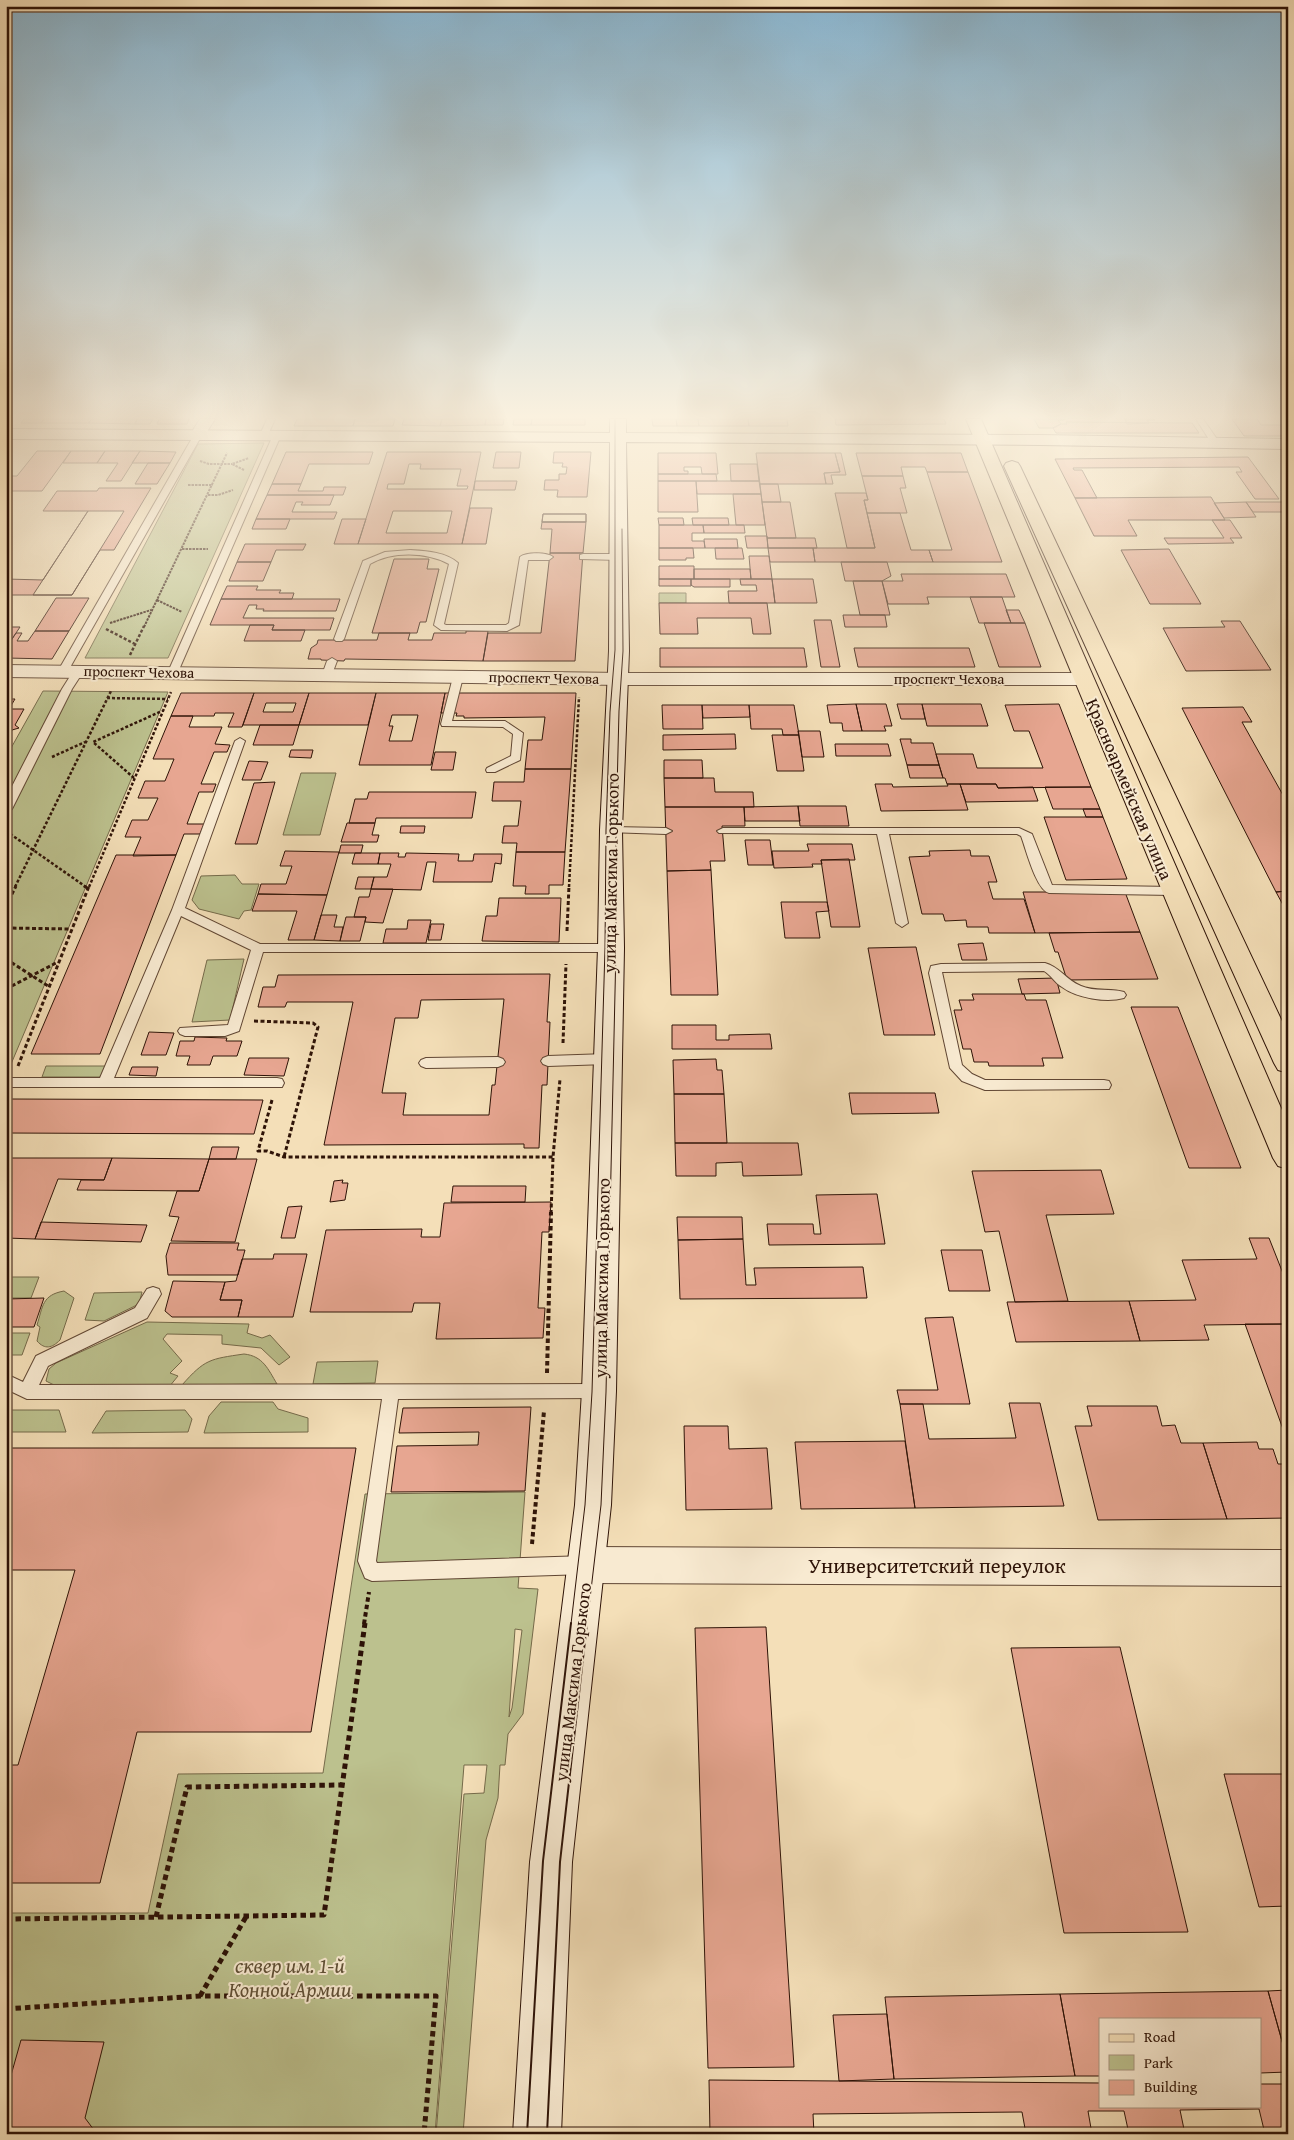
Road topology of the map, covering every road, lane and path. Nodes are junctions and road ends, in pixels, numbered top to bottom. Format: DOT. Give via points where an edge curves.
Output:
graph roads {
  1 [pos="153,519"];
  2 [pos="239,519"];
  3 [pos="619,519"];
  4 [pos="1014,519"];
  5 [pos="1036,519"];
  6 [pos="181,549"];
  7 [pos="226,549"];
  8 [pos="549,557"];
  9 [pos="583,557"];
  10 [pos="619,557"];
  11 [pos="157,600"];
  12 [pos="152,610"];
  13 [pos="196,618"];
  14 [pos="339,639"];
  15 [pos="135,644"];
  16 [pos="6,671"];
  17 [pos="71,671"];
  18 [pos="458,677"];
  19 [pos="618,679"];
  20 [pos="1082,679"];
  21 [pos="172,681"];
  22 [pos="580,692"];
  23 [pos="107,698"];
  24 [pos="168,699"];
  25 [pos="163,711"];
  26 [pos="240,741"];
  27 [pos="93,742"];
  28 [pos="27,769"];
  29 [pos="491,770"];
  30 [pos="134,778"];
  31 [pos="6,809"];
  32 [pos="611,830"];
  33 [pos="6,831"];
  34 [pos="666,831"];
  35 [pos="723,831"];
  36 [pos="882,831"];
  37 [pos="89,889"];
  38 [pos="1173,891"];
  39 [pos="178,910"];
  40 [pos="902,923"];
  41 [pos="6,928"];
  42 [pos="71,929"];
  43 [pos="258,948"];
  44 [pos="566,948"];
  45 [pos="611,948"];
  46 [pos="6,959"];
  47 [pos="59,961"];
  48 [pos="33,975"];
  49 [pos="48,986"];
  50 [pos="6,990"];
  51 [pos="1119,995"];
  52 [pos="236,1021"];
  53 [pos="185,1031"];
  54 [pos="607,1059"];
  55 [pos="555,1061"];
  56 [pos="498,1062"];
  57 [pos="426,1063"];
  58 [pos="1288,1063"];
  59 [pos="11,1083"];
  60 [pos="105,1083"];
  61 [pos="277,1083"];
  62 [pos="1104,1085"];
  63 [pos="284,1157"];
  64 [pos="553,1157"];
  65 [pos="1288,1158"];
  66 [pos="153,1294"];
  67 [pos="6,1380"];
  68 [pos="546,1382"];
  69 [pos="27,1392"];
  70 [pos="391,1392"];
  71 [pos="599,1392"];
  72 [pos="545,1402"];
  73 [pos="586,1565"];
  74 [pos="530,1567"];
  75 [pos="1288,1568"];
  76 [pos="372,1572"];
  77 [pos="342,1785"];
  78 [pos="156,1917"];
  79 [pos="247,1917"];
  80 [pos="6,1918"];
  81 [pos="200,1996"];
  82 [pos="6,2009"];
  83 [pos="424,2134"];
  84 [pos="537,2134"];
  1 -- 17 [label="lane"];
  2 -- 7 [label="lane"];
  3 -- 10 [label="main road, улица Максима Горького"];
  4 -- 20 [label="main road, Красноармейская улица"];
  5 -- 58 [label="main road, Красноармейская улица"];
  6 -- 7 [label="path"];
  7 -- 13 [label="lane"];
  8 -- 14 [label="lane" via="524,557 514,626 444,628 439,625 454,564 435,555 373,557 366,563"];
  9 -- 10 [label="lane"];
  10 -- 19 [label="main road, улица Максима Горького"];
  11 -- 13 [label="path"];
  12 -- 15 [label="path" via="102,626"];
  13 -- 21 [label="lane"];
  16 -- 17 [label="main road, проспект Чехова"];
  17 -- 21 [label="main road, проспект Чехова"];
  17 -- 28 [label="lane" via="67,689"];
  18 -- 19 [label="main road, проспект Чехова"];
  18 -- 21 [label="main road, проспект Чехова" via="329,668"];
  18 -- 29 [label="lane" via="446,724 505,724 518,732 516,758"];
  19 -- 20 [label="main road, проспект Чехова"];
  19 -- 32 [label="main road, улица Максима Горького"];
  20 -- 38 [label="main road, Красноармейская улица"];
  21 -- 24 [label="path"];
  22 -- 44 [label="path"];
  23 -- 24 [label="path"];
  24 -- 25 [label="path"];
  25 -- 27 [label="path"];
  25 -- 30 [label="path"];
  26 -- 39 [label="lane"];
  27 -- 28 [label="path" via="86,742"];
  27 -- 30 [label="path"];
  28 -- 31 [label="lane"];
  30 -- 37 [label="path"];
  32 -- 34 [label="lane"];
  32 -- 45 [label="main road, улица Максима Горького"];
  33 -- 37 [label="path"];
  35 -- 36 [label="lane"];
  36 -- 38 [label="lane" via="1019,831 1026,834 1048,888"];
  36 -- 40 [label="lane"];
  37 -- 42 [label="path"];
  38 -- 65 [label="main road, Красноармейская улица"];
  39 -- 43 [label="lane"];
  39 -- 60 [label="lane"];
  41 -- 42 [label="path"];
  42 -- 47 [label="path"];
  43 -- 44 [label="lane"];
  43 -- 52 [label="lane"];
  44 -- 45 [label="lane"];
  44 -- 55 [label="path"];
  45 -- 54 [label="main road, улица Максима Горького"];
  46 -- 48 [label="path"];
  47 -- 48 [label="path"];
  47 -- 49 [label="path"];
  48 -- 49 [label="path"];
  48 -- 50 [label="path"];
  49 -- 59 [label="path"];
  51 -- 62 [label="lane" via="1095,995 1063,986 1054,971 1045,967 941,968 935,973 955,1064 977,1083"];
  52 -- 53 [label="lane" via="234,1028 225,1031"];
  52 -- 63 [label="path" via="313,1023 318,1027"];
  54 -- 55 [label="lane"];
  54 -- 71 [label="main road, улица Максима Горького"];
  55 -- 64 [label="path"];
  56 -- 57 [label="lane"];
  59 -- 60 [label="lane"];
  60 -- 61 [label="lane"];
  61 -- 63 [label="path" via="258,1151"];
  63 -- 64 [label="path"];
  64 -- 68 [label="path"];
  66 -- 69 [label="lane" via="141,1313 42,1361"];
  67 -- 69 [label="lane"];
  69 -- 70 [label="lane"];
  70 -- 71 [label="lane"];
  70 -- 76 [label="lane" via="367,1561"];
  71 -- 73 [label="main road, улица Максима Горького"];
  72 -- 74 [label="path"];
  73 -- 74 [label="lane"];
  73 -- 75 [label="main road, Университетский переулок"];
  73 -- 84 [label="main road, улица Максима Горького" via="552,1862"];
  74 -- 76 [label="lane"];
  76 -- 77 [label="path"];
  77 -- 78 [label="path" via="187,1787"];
  77 -- 79 [label="path" via="324,1915"];
  78 -- 79 [label="path"];
  78 -- 80 [label="path"];
  79 -- 81 [label="path"];
  81 -- 82 [label="path"];
  81 -- 83 [label="path" via="436,1996"];
}
